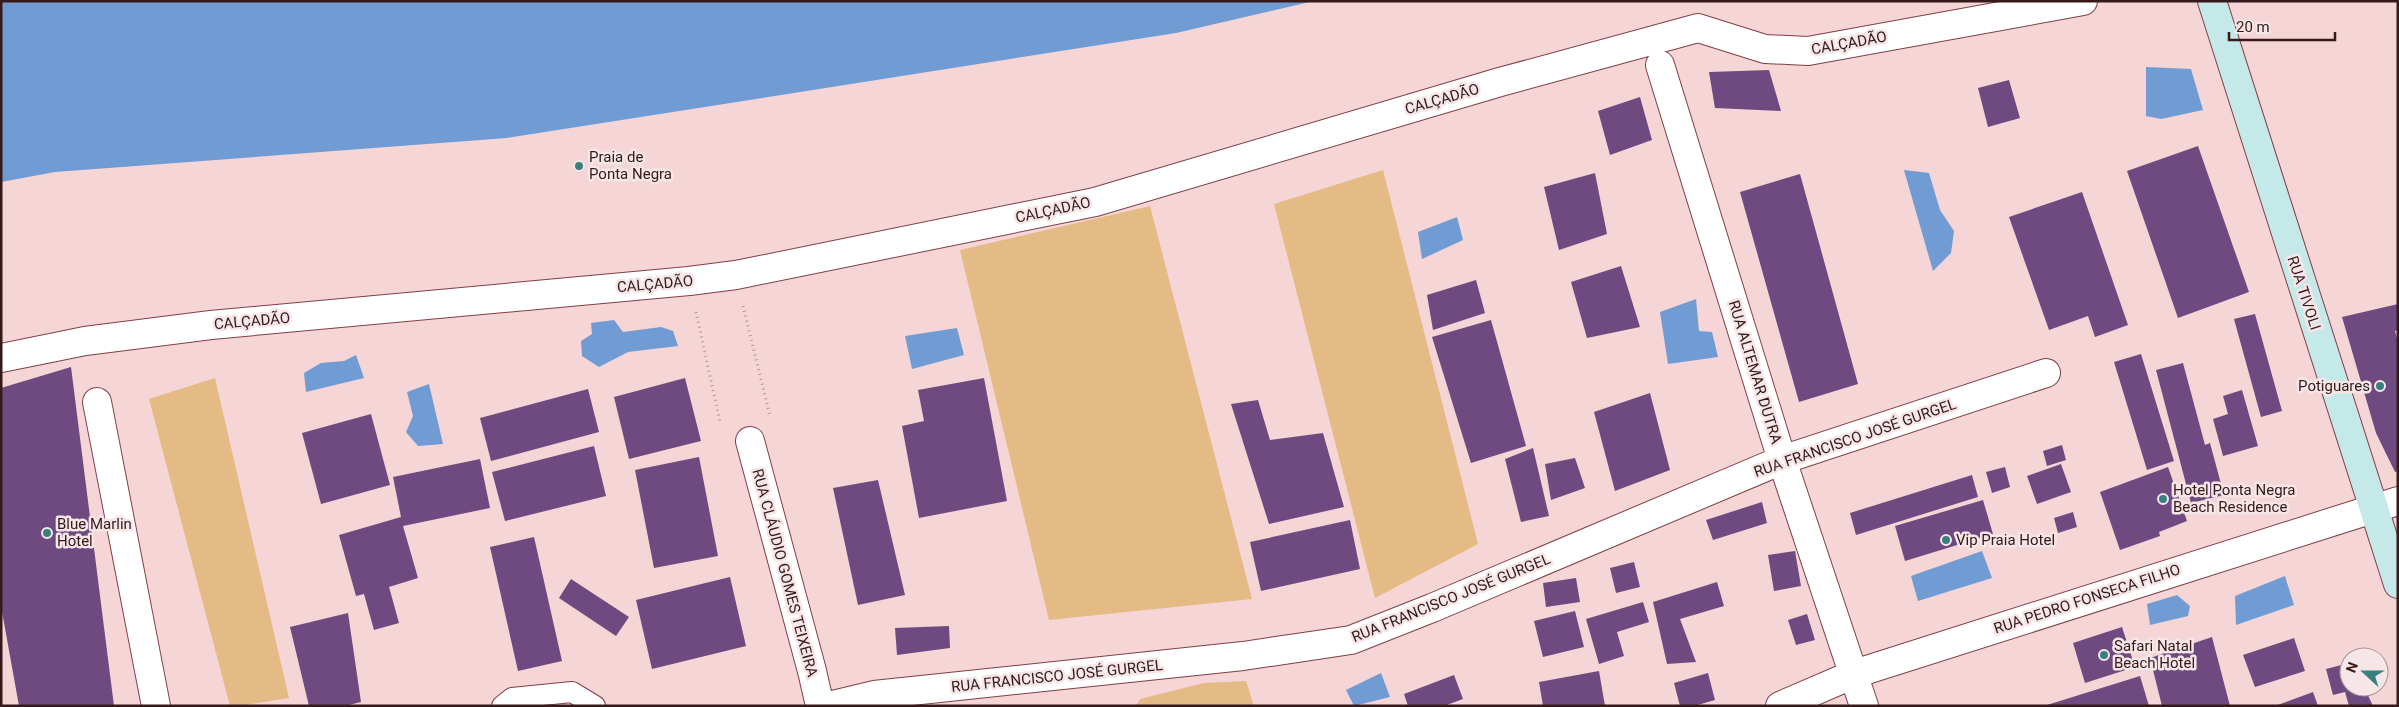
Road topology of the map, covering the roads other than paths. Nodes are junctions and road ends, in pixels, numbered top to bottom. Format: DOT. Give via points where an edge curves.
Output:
graph roads {
  1 [pos="2083,1"];
  2 [pos="2212,1"];
  3 [pos="1660,65"];
  4 [pos="1,358"];
  5 [pos="2046,373"];
  6 [pos="97,402"];
  7 [pos="750,441"];
  8 [pos="1782,460"];
  9 [pos="2398,501"];
  10 [pos="2372,508"];
  11 [pos="2398,584"];
  12 [pos="1854,674"];
  13 [pos="156,706"];
  14 [pos="502,706"];
  15 [pos="595,706"];
  16 [pos="820,706"];
  17 [pos="828,706"];
  18 [pos="1780,706"];
  19 [pos="1864,706"];
  1 -- 4 [label="street, CALÇADÃO" via="1808,51 1765,49 1698,28 1500,82 1095,202 736,275 211,325 85,340"];
  2 -- 10 [label="street, RUA TIVOLI"];
  3 -- 8 [label="street, RUA ALTEMAR DUTRA"];
  5 -- 8 [label="street, RUA FRANCISCO JOSÉ GURGEL"];
  6 -- 13 [label="street"];
  7 -- 16 [label="street, RUA CLÁUDIO GOMES TEIXEIRA"];
  8 -- 12 [label="street, RUA ALTEMAR DUTRA"];
  8 -- 17 [label="street, RUA FRANCISCO JOSÉ GURGEL" via="1351,640 1234,657 874,695"];
  9 -- 10 [label="street, RUA PEDRO FONSECA FILHO"];
  10 -- 11 [label="street, RUA TIVOLI"];
  10 -- 12 [label="street, RUA PEDRO FONSECA FILHO"];
  12 -- 18 [label="street, RUA PEDRO FONSECA FILHO"];
  12 -- 19 [label="street, RUA ALTEMAR DUTRA"];
  14 -- 15 [label="lane" via="512,698 572,692"];
}
